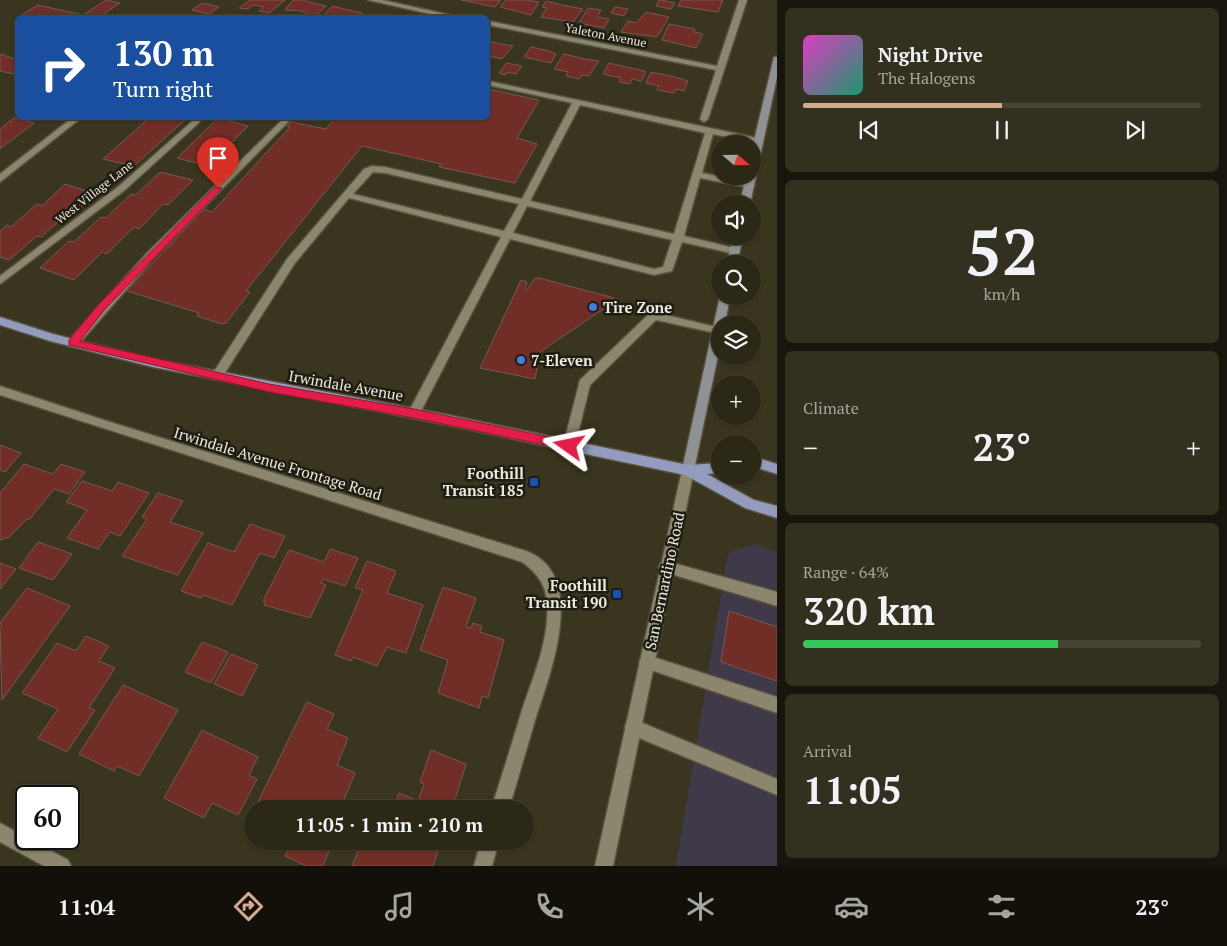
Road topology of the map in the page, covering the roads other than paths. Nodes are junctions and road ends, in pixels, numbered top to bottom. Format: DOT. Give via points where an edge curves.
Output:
graph roads {
  1 [pos="372,0"];
  2 [pos="743,0"];
  3 [pos="446,15"];
  4 [pos="490,23"];
  5 [pos="777,59"];
  6 [pos="721,68"];
  7 [pos="775,79"];
  8 [pos="490,83"];
  9 [pos="577,102"];
  10 [pos="704,119"];
  11 [pos="74,120"];
  12 [pos="198,120"];
  13 [pos="286,120"];
  14 [pos="710,131"];
  15 [pos="730,135"];
  16 [pos="761,135"];
  17 [pos="697,175"];
  18 [pos="711,177"];
  19 [pos="0,179"];
  20 [pos="347,195"];
  21 [pos="524,201"];
  22 [pos="507,235"];
  23 [pos="678,238"];
  24 [pos="736,245"];
  25 [pos="735,251"];
  26 [pos="734,255"];
  27 [pos="0,281"];
  28 [pos="0,321"];
  29 [pos="711,330"];
  30 [pos="73,343"];
  31 [pos="711,360"];
  32 [pos="217,376"];
  33 [pos="0,390"];
  34 [pos="414,413"];
  35 [pos="569,446"];
  36 [pos="761,464"];
  37 [pos="711,469"];
  38 [pos="777,469"];
  39 [pos="688,470"];
  40 [pos="777,512"];
  41 [pos="666,567"];
  42 [pos="777,599"];
  43 [pos="646,662"];
  44 [pos="777,705"];
  45 [pos="633,727"];
  46 [pos="777,787"];
  47 [pos="503,800"];
  48 [pos="0,832"];
  49 [pos="487,850"];
  50 [pos="62,866"];
  51 [pos="483,866"];
  52 [pos="604,866"];
  1 -- 3 [label="street"];
  2 -- 6 [label="street"];
  4 -- 6 [label="street, Yaleton Avenue"];
  5 -- 7 [label="main road"];
  6 -- 10 [label="street"];
  7 -- 16 [label="main road"];
  8 -- 9 [label="street"];
  9 -- 14 [label="street"];
  9 -- 21 [label="street"];
  11 -- 19 [label="street"];
  12 -- 27 [label="street, West Village Lane" via="122,188"];
  13 -- 30 [label="street" via="147,259"];
  14 -- 15 [label="street"];
  14 -- 17 [label="street"];
  17 -- 18 [label="street"];
  17 -- 23 [label="street"];
  20 -- 21 [label="street" via="367,171 378,169"];
  20 -- 22 [label="street"];
  20 -- 32 [label="street" via="291,261"];
  21 -- 22 [label="street"];
  21 -- 23 [label="street"];
  22 -- 23 [label="street" via="660,273 668,268"];
  22 -- 34 [label="street"];
  23 -- 25 [label="street"];
  24 -- 25 [label="main road"];
  25 -- 26 [label="main road"];
  28 -- 30 [label="main road, Irwindale Avenue"];
  29 -- 35 [label="street" via="654,316 584,383"];
  30 -- 32 [label="main road, Irwindale Avenue"];
  31 -- 39 [label="main road, San Bernardino Road"];
  32 -- 34 [label="main road, Irwindale Avenue"];
  33 -- 47 [label="street, Irwindale Avenue Frontage Road" via="526,557 544,571 554,599 550,645"];
  34 -- 35 [label="main road, Irwindale Avenue"];
  35 -- 39 [label="main road, Irwindale Avenue"];
  36 -- 38 [label="main road"];
  37 -- 39 [label="main road, Irwindale Avenue"];
  39 -- 40 [label="main road, Irwindale Avenue" via="750,504"];
  39 -- 41 [label="street, San Bernardino Road"];
  41 -- 42 [label="street"];
  41 -- 43 [label="street, San Bernardino Road"];
  43 -- 44 [label="street"];
  43 -- 45 [label="street, San Bernardino Road"];
  45 -- 46 [label="street"];
  45 -- 52 [label="street, San Bernardino Road"];
  48 -- 50 [label="street"];
  49 -- 51 [label="street"];
}
